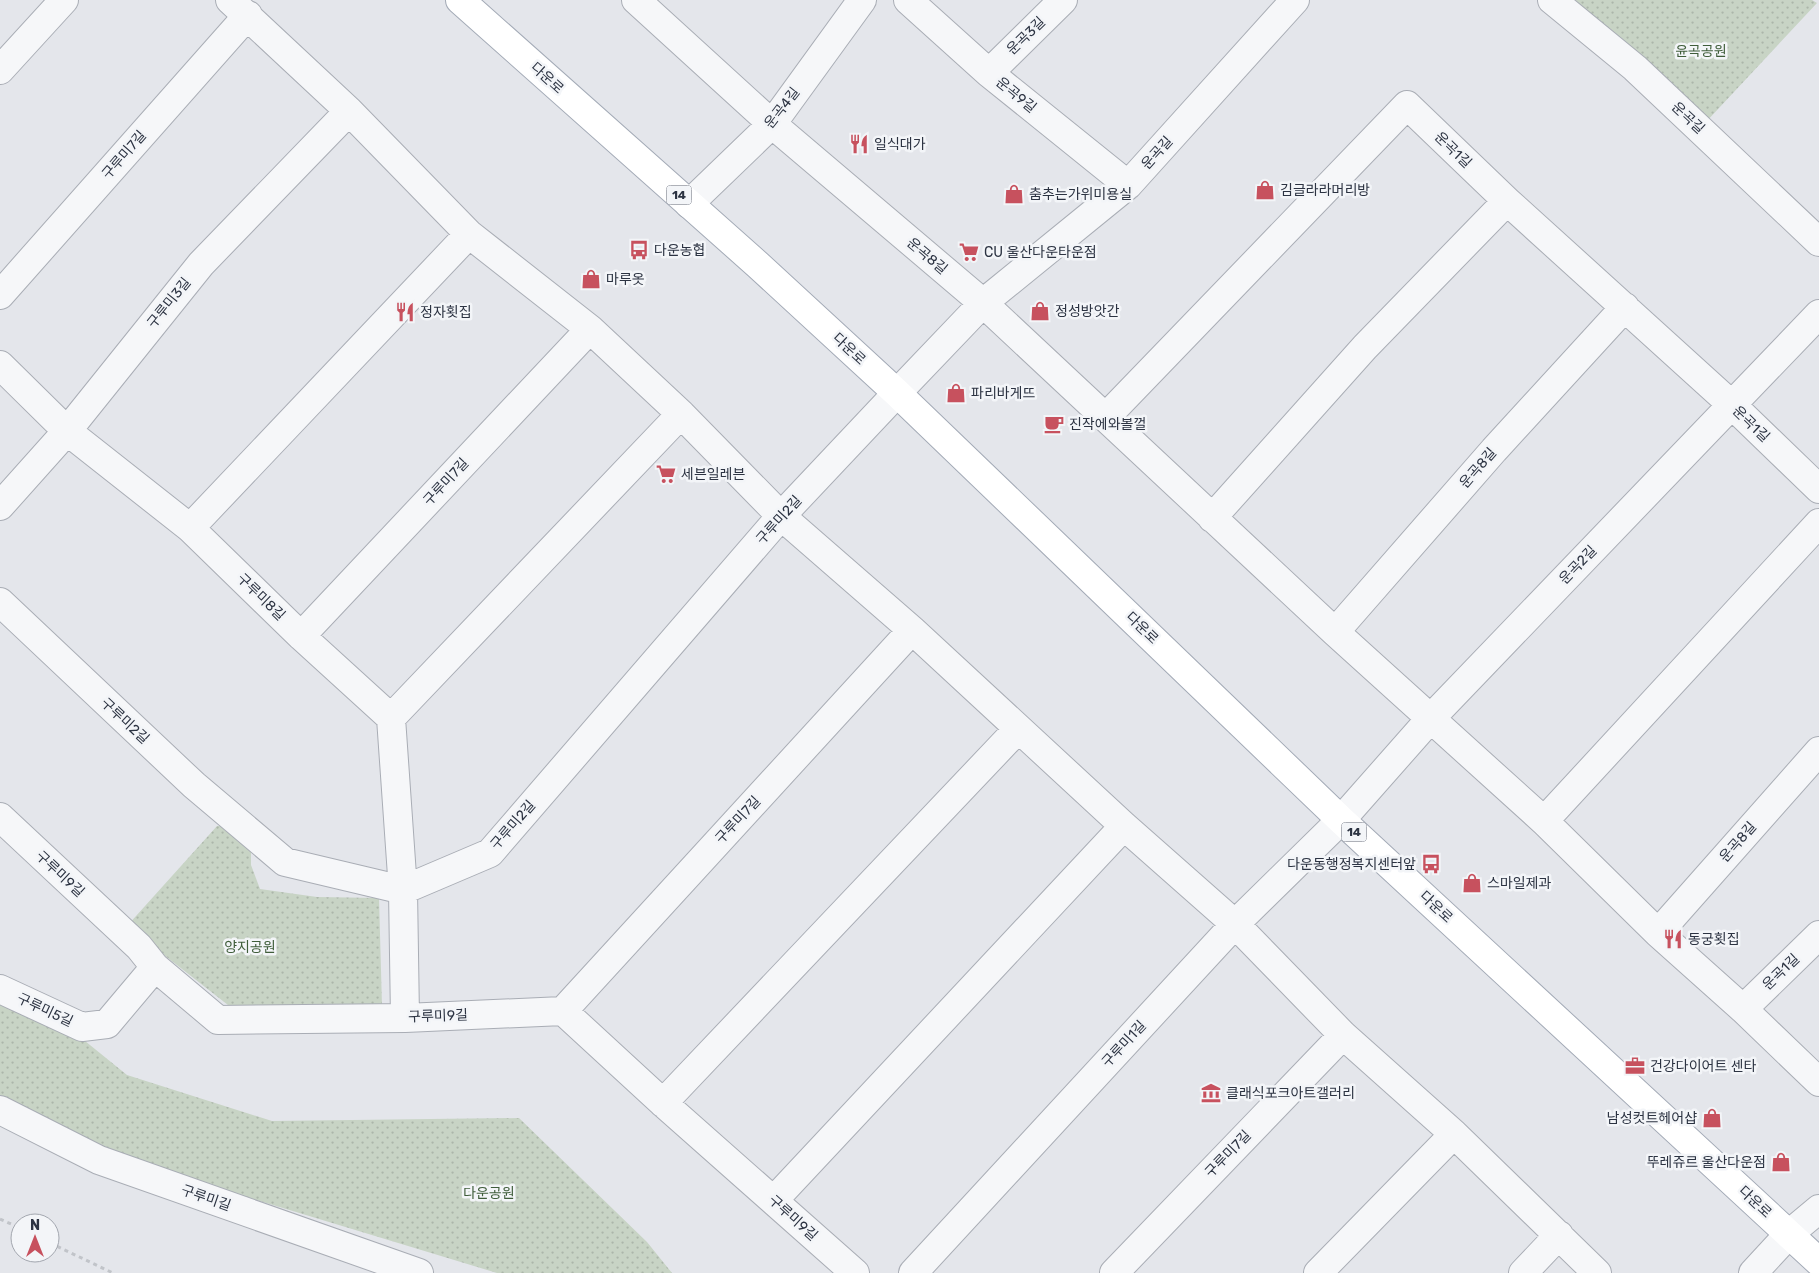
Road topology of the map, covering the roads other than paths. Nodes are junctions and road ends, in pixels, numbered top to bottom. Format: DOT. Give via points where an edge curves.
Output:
graph roads {
  1 [pos="64,0"];
  2 [pos="636,0"];
  3 [pos="862,0"];
  4 [pos="908,0"];
  5 [pos="1063,0"];
  6 [pos="1295,0"];
  7 [pos="1552,0"];
  8 [pos="465,2"];
  9 [pos="239,8"];
  10 [pos="0,70"];
  11 [pos="989,73"];
  12 [pos="349,111"];
  13 [pos="772,124"];
  14 [pos="1128,185"];
  15 [pos="1507,201"];
  16 [pos="689,204"];
  17 [pos="470,234"];
  18 [pos="1819,242"];
  19 [pos="0,296"];
  20 [pos="982,303"];
  21 [pos="1625,307"];
  22 [pos="1819,314"];
  23 [pos="590,329"];
  24 [pos="0,365"];
  25 [pos="897,393"];
  26 [pos="1732,405"];
  27 [pos="681,414"];
  28 [pos="1106,418"];
  29 [pos="67,431"];
  30 [pos="1819,489"];
  31 [pos="0,506"];
  32 [pos="781,516"];
  33 [pos="1212,518"];
  34 [pos="1819,523"];
  35 [pos="190,528"];
  36 [pos="0,602"];
  37 [pos="912,630"];
  38 [pos="1335,632"];
  39 [pos="301,636"];
  40 [pos="391,718"];
  41 [pos="1431,718"];
  42 [pos="1018,729"];
  43 [pos="1819,751"];
  44 [pos="0,817"];
  45 [pos="1342,820"];
  46 [pos="1544,821"];
  47 [pos="1124,826"];
  48 [pos="403,890"];
  49 [pos="1235,924"];
  50 [pos="1658,933"];
  51 [pos="1819,935"];
  52 [pos="155,968"];
  53 [pos="0,989"];
  54 [pos="1743,1009"];
  55 [pos="563,1011"];
  56 [pos="405,1018"];
  57 [pos="1343,1035"];
  58 [pos="1819,1082"];
  59 [pos="663,1103"];
  60 [pos="0,1110"];
  61 [pos="1454,1134"];
  62 [pos="774,1200"];
  63 [pos="1819,1209"];
  64 [pos="1789,1234"];
  65 [pos="1559,1235"];
  66 [pos="1819,1262"];
  67 [pos="419,1273"];
  68 [pos="855,1273"];
  69 [pos="913,1273"];
  70 [pos="1114,1273"];
  71 [pos="1318,1273"];
  72 [pos="1523,1273"];
  73 [pos="1597,1273"];
  74 [pos="1753,1273"];
  1 -- 10 [label="street"];
  2 -- 13 [label="street, 운곡8길"];
  3 -- 13 [label="street, 운곡4길"];
  4 -- 11 [label="street, 운곡9길"];
  5 -- 11 [label="street, 운곡3길"];
  6 -- 14 [label="street, 운곡길"];
  7 -- 18 [label="street, 운곡길" via="1635,68"];
  8 -- 16 [label="main road, 다운로 / 14"];
  9 -- 12 [label="street, 구루미7길"];
  9 -- 19 [label="street, 구루미7길"];
  11 -- 14 [label="street, 운곡9길"];
  12 -- 17 [label="street, 구루미7길"];
  12 -- 29 [label="street, 구루미3길" via="201,264"];
  13 -- 16 [label="street, 운곡4길"];
  13 -- 20 [label="street, 운곡8길"];
  14 -- 20 [label="street, 운곡길"];
  15 -- 21 [label="street, 운곡1길"];
  15 -- 28 [label="street, 운곡1길" via="1407,105"];
  15 -- 33 [label="street" via="1366,347"];
  16 -- 25 [label="main road, 다운로 / 14"];
  17 -- 23 [label="street, 구루미7길"];
  17 -- 35 [label="street"];
  20 -- 25 [label="street, 운곡길"];
  20 -- 28 [label="street, 운곡8길"];
  21 -- 26 [label="street, 운곡1길"];
  21 -- 38 [label="street, 운곡8길" via="1494,450"];
  22 -- 26 [label="street, 운곡2길"];
  23 -- 27 [label="street, 구루미7길"];
  23 -- 39 [label="street, 구루미7길"];
  24 -- 29 [label="street, 구루미8길"];
  25 -- 32 [label="street, 구루미2길"];
  25 -- 45 [label="main road, 다운로 / 14"];
  26 -- 30 [label="street, 운곡1길"];
  26 -- 41 [label="street, 운곡2길"];
  27 -- 32 [label="street, 구루미7길"];
  27 -- 40 [label="street"];
  28 -- 33 [label="street, 운곡8길"];
  29 -- 31 [label="street, 구루미3길"];
  29 -- 35 [label="street, 구루미8길"];
  32 -- 37 [label="street, 구루미7길"];
  32 -- 48 [label="street, 구루미2길" via="490,853"];
  33 -- 38 [label="street, 운곡8길"];
  34 -- 46 [label="street"];
  35 -- 39 [label="street, 구루미8길"];
  36 -- 48 [label="street, 구루미2길" via="194,786 285,862"];
  37 -- 42 [label="street, 구루미7길"];
  37 -- 55 [label="street, 구루미7길"];
  38 -- 41 [label="street, 운곡8길"];
  39 -- 40 [label="street, 구루미8길"];
  40 -- 48 [label="street"];
  41 -- 45 [label="street, 운곡2길"];
  41 -- 46 [label="street, 운곡8길"];
  42 -- 47 [label="street, 구루미7길"];
  42 -- 59 [label="street"];
  43 -- 50 [label="street, 운곡8길"];
  44 -- 52 [label="street, 구루미9길" via="139,947"];
  45 -- 49 [label="street, 구루미1길"];
  45 -- 64 [label="main road, 다운로 / 14"];
  46 -- 50 [label="street, 운곡8길"];
  47 -- 49 [label="street, 구루미7길"];
  47 -- 62 [label="street"];
  48 -- 56 [label="street"];
  49 -- 57 [label="street, 구루미7길"];
  49 -- 69 [label="street, 구루미1길"];
  50 -- 54 [label="street, 운곡8길"];
  51 -- 54 [label="street, 운곡1길"];
  52 -- 53 [label="street, 구루미5길" via="107,1024 82,1027"];
  52 -- 56 [label="street, 구루미9길" via="218,1020"];
  54 -- 58 [label="street, 운곡8길"];
  55 -- 56 [label="street, 구루미9길"];
  55 -- 59 [label="street, 구루미9길"];
  57 -- 61 [label="street, 구루미7길"];
  57 -- 70 [label="street, 구루미7길"];
  59 -- 62 [label="street, 구루미9길"];
  60 -- 67 [label="street, 구루미길" via="98,1160"];
  61 -- 65 [label="street, 구루미7길"];
  61 -- 71 [label="street"];
  62 -- 68 [label="street, 구루미9길"];
  63 -- 64 [label="street"];
  64 -- 66 [label="main road, 다운로 / 14"];
  64 -- 74 [label="street"];
  65 -- 72 [label="street"];
  65 -- 73 [label="street, 구루미7길"];
}
